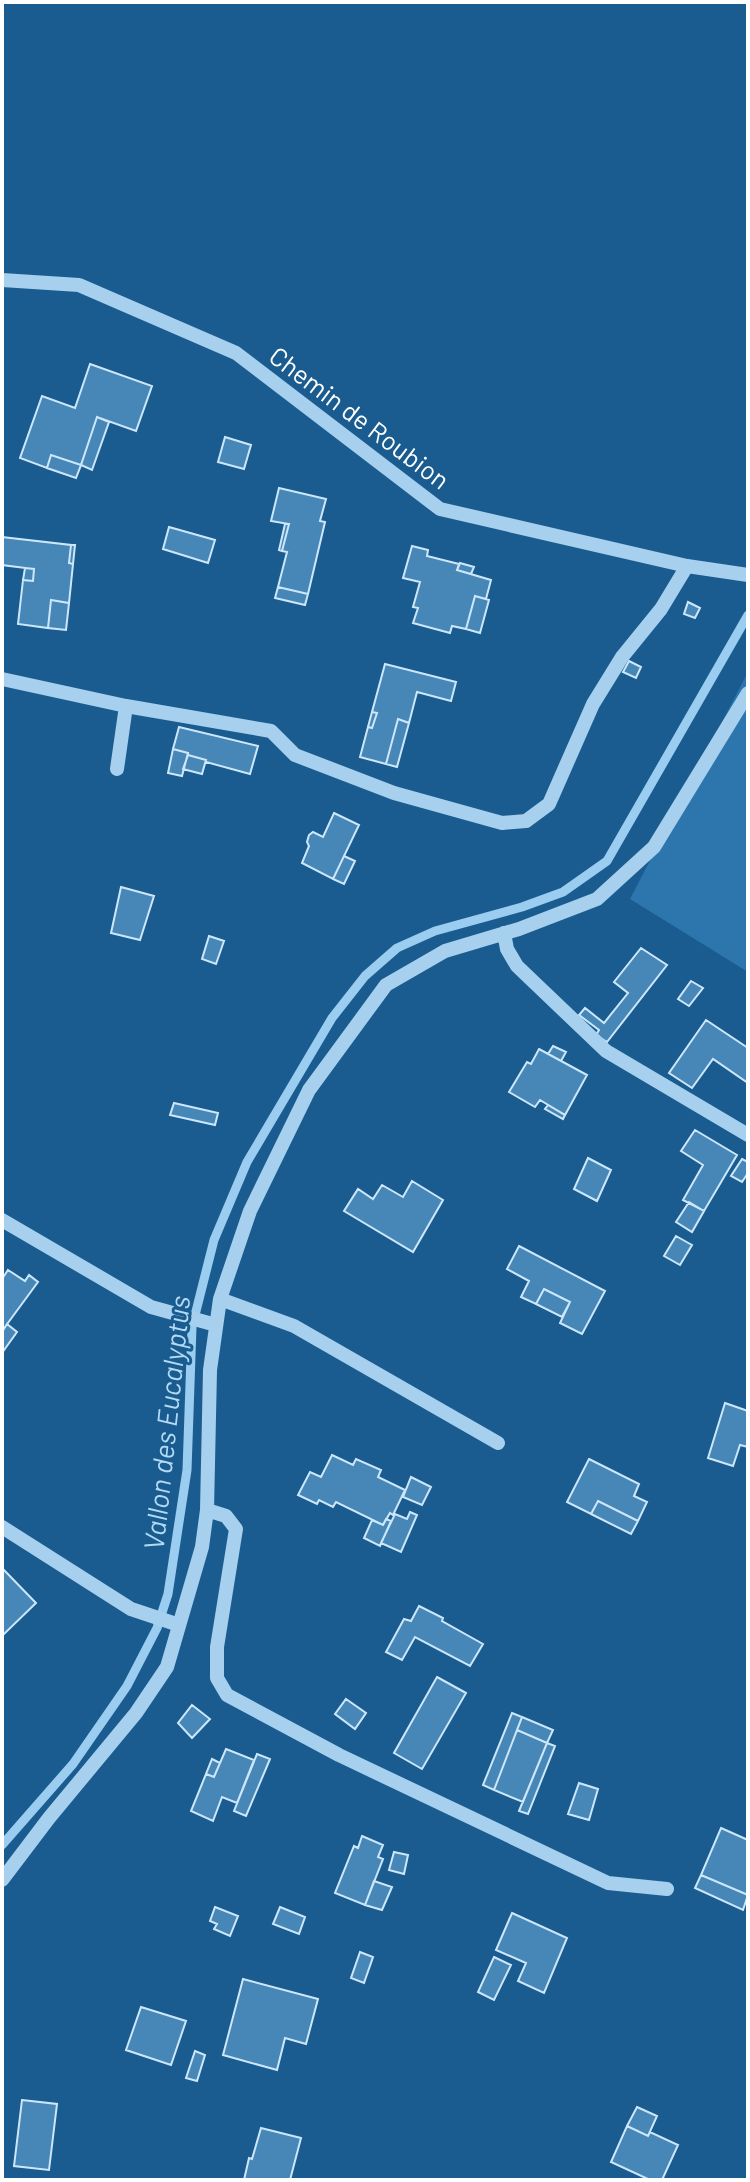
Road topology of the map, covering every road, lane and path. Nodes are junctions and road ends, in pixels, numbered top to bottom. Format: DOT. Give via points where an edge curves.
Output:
graph roads {
  1 [pos="2,280"];
  2 [pos="687,566"];
  3 [pos="742,574"];
  4 [pos="2,679"];
  5 [pos="748,693"];
  6 [pos="126,706"];
  7 [pos="117,769"];
  8 [pos="504,933"];
  9 [pos="748,1135"];
  10 [pos="2,1220"];
  11 [pos="220,1299"];
  12 [pos="216,1325"];
  13 [pos="498,1443"];
  14 [pos="207,1510"];
  15 [pos="2,1527"];
  16 [pos="179,1625"];
  17 [pos="2,1880"];
  18 [pos="667,1889"];
  1 -- 2 [label="street, Chemin de Roubion" via="79,285 236,353 440,509"];
  2 -- 3 [label="street, Chemin de Roubion"];
  2 -- 6 [label="street" via="593,704 549,804 526,821 502,823 394,793 295,755 271,731"];
  4 -- 6 [label="street"];
  5 -- 8 [label="street" via="654,847 597,899"];
  6 -- 7 [label="street"];
  8 -- 9 [label="street" via="517,966 606,1051"];
  8 -- 11 [label="street" via="445,951 386,985 309,1090 250,1211"];
  10 -- 12 [label="street" via="151,1307"];
  11 -- 12 [label="street"];
  11 -- 13 [label="street" via="294,1326"];
  12 -- 14 [label="street"];
  14 -- 16 [label="street"];
  14 -- 18 [label="street" via="226,1516 236,1529 217,1647 217,1678 227,1695 339,1755 608,1883"];
  15 -- 16 [label="street" via="131,1609"];
  16 -- 17 [label="street" via="167,1667 136,1713"];
}
